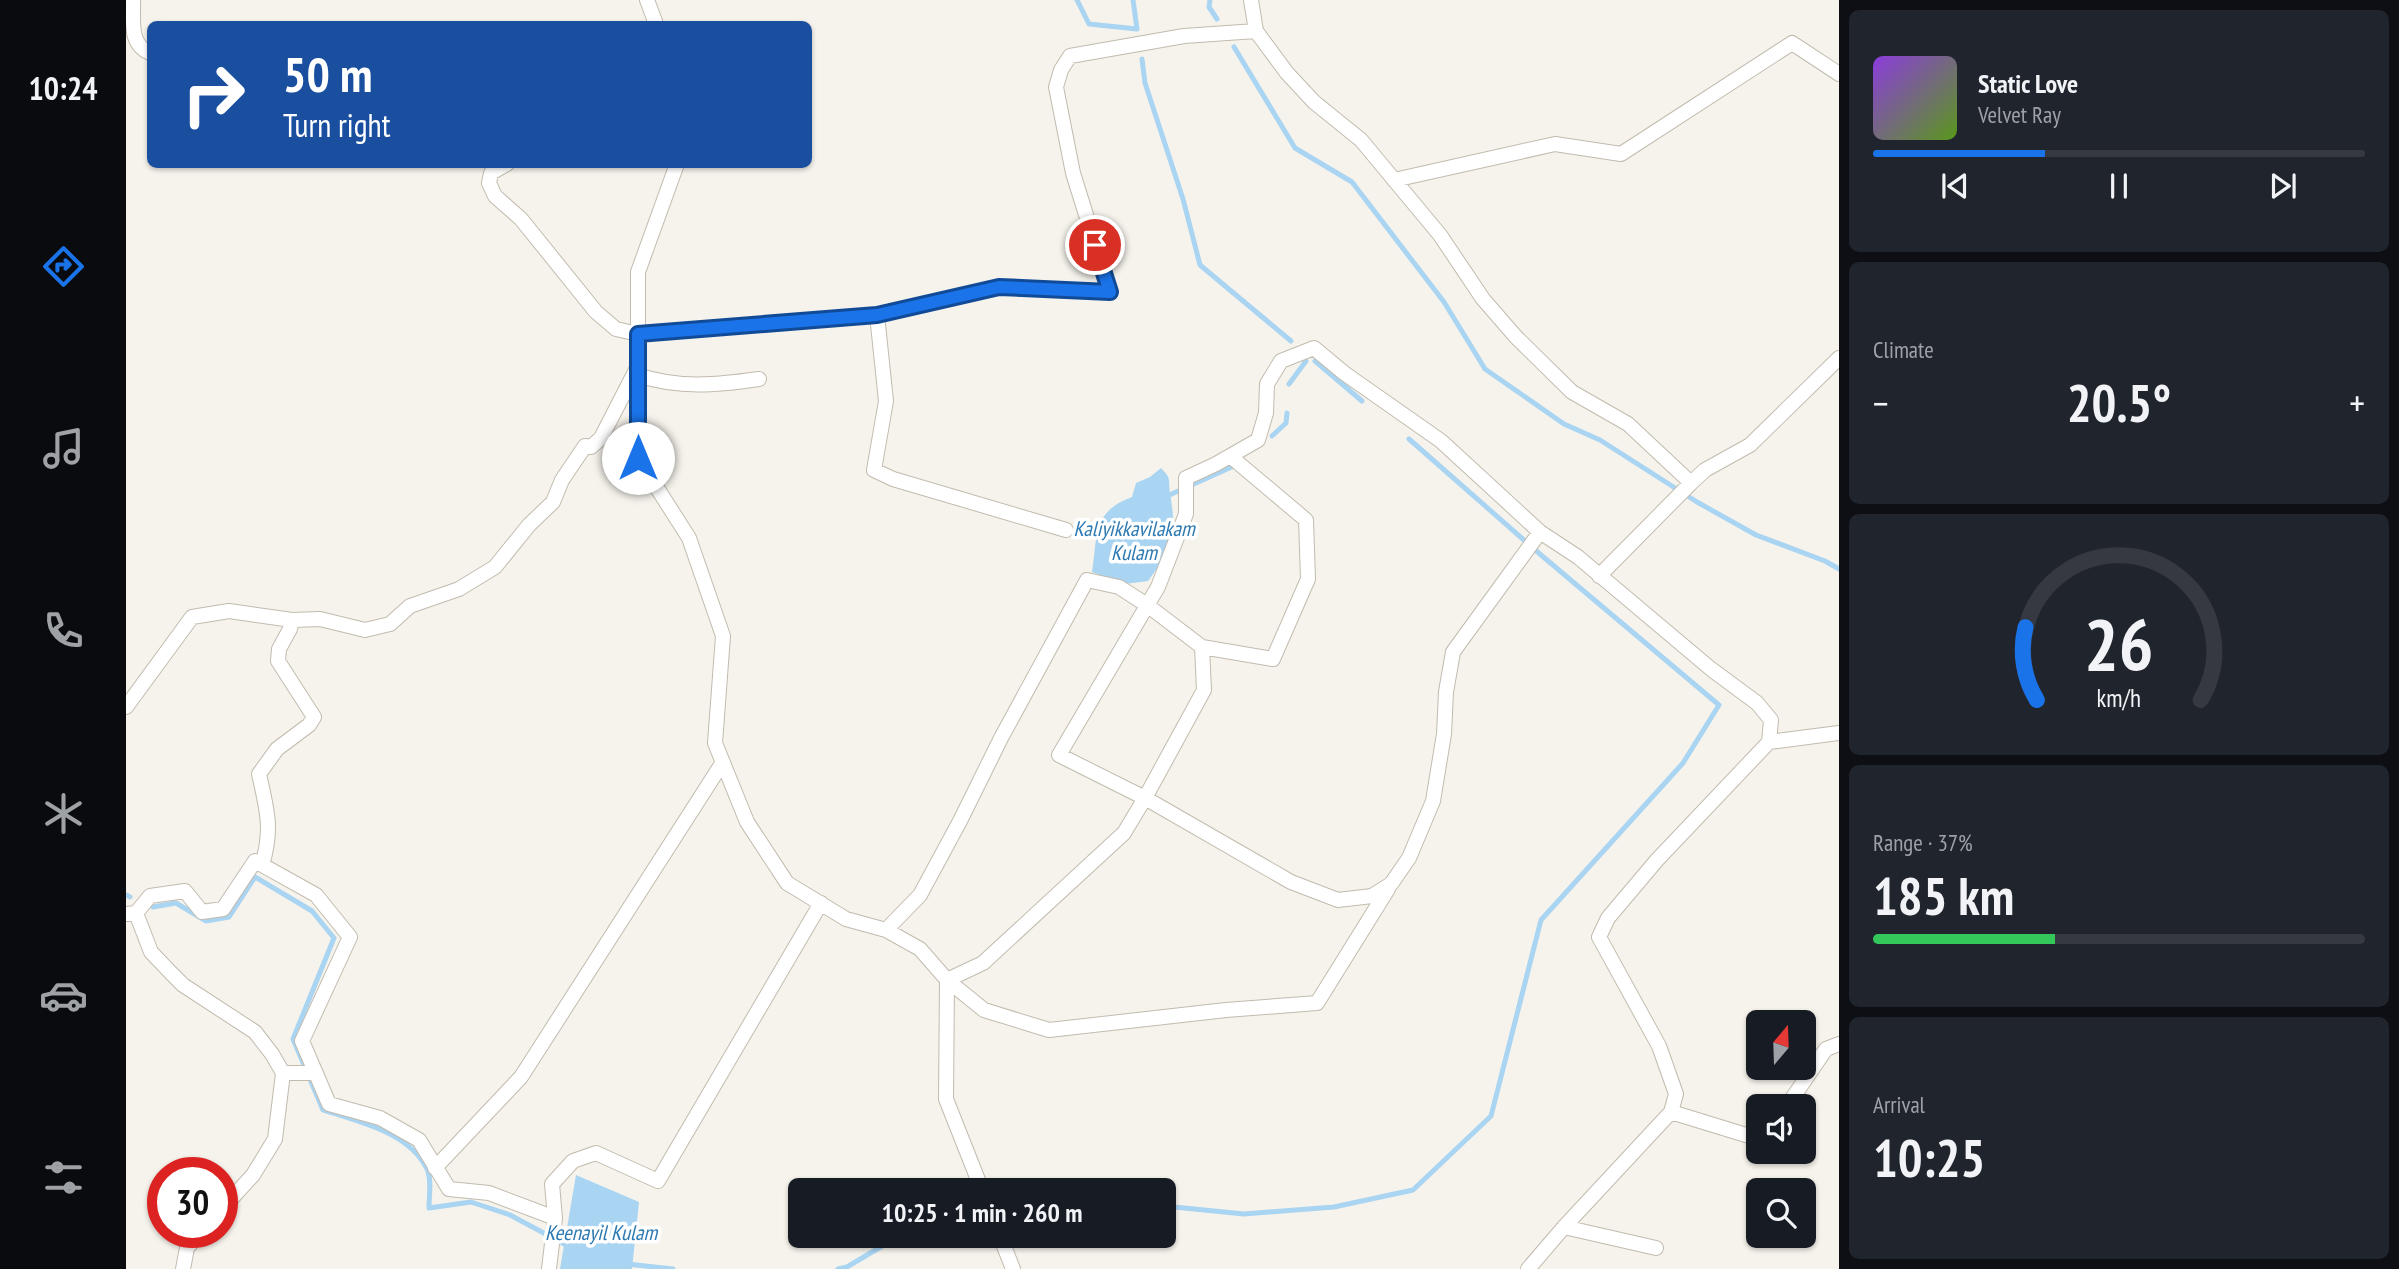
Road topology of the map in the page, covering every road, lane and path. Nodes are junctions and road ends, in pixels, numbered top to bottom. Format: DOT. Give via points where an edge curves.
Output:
graph roads {
  1 [pos="133,0"];
  2 [pos="648,0"];
  3 [pos="1251,0"];
  4 [pos="655,21"];
  5 [pos="1256,31"];
  6 [pos="147,52"];
  7 [pos="1839,74"];
  8 [pos="676,168"];
  9 [pos="486,169"];
  10 [pos="1394,180"];
  11 [pos="877,315"];
  12 [pos="638,334"];
  13 [pos="1839,358"];
  14 [pos="638,370"];
  15 [pos="760,379"];
  16 [pos="1230,456"];
  17 [pos="1690,484"];
  18 [pos="1066,530"];
  19 [pos="1533,541"];
  20 [pos="1599,576"];
  21 [pos="1147,605"];
  22 [pos="292,620"];
  23 [pos="1202,647"];
  24 [pos="126,707"];
  25 [pos="1839,733"];
  26 [pos="1769,742"];
  27 [pos="723,762"];
  28 [pos="1145,798"];
  29 [pos="262,865"];
  30 [pos="1391,884"];
  31 [pos="821,904"];
  32 [pos="131,914"];
  33 [pos="886,930"];
  34 [pos="947,980"];
  35 [pos="1839,1044"];
  36 [pos="316,1073"];
  37 [pos="289,1074"];
  38 [pos="1795,1094"];
  39 [pos="1671,1112"];
  40 [pos="1746,1135"];
  41 [pos="435,1168"];
  42 [pos="977,1178"];
  43 [pos="238,1191"];
  44 [pos="554,1222"];
  45 [pos="1564,1227"];
  46 [pos="187,1248"];
  47 [pos="1005,1248"];
  48 [pos="1656,1248"];
  49 [pos="183,1269"];
  50 [pos="549,1269"];
  51 [pos="1013,1269"];
  52 [pos="1528,1269"];
  1 -- 6 [label="street" via="136,43"];
  2 -- 4 [label="street"];
  3 -- 5 [label="street"];
  5 -- 10 [label="street" via="1287,73 1361,140"];
  5 -- 11 [label="street" via="1184,36 1070,56 1061,70 1056,87 1073,173 1110,292 999,287"];
  7 -- 10 [label="street" via="1793,43 1621,154 1555,144"];
  8 -- 12 [label="street" via="638,272"];
  9 -- 12 [label="street" via="495,196 521,219 596,312 616,329"];
  10 -- 17 [label="street" via="1522,344 1572,392 1628,424"];
  11 -- 12 [label="street"];
  11 -- 18 [label="street" via="886,401 874,470"];
  12 -- 14 [label="street"];
  13 -- 17 [label="street" via="1750,445 1705,470"];
  14 -- 15 [label="street" via="659,382 692,386"];
  14 -- 22 [label="street" via="601,438 581,450 553,502 495,567 459,589 410,606 390,624 365,630 320,620"];
  14 -- 27 [label="street" via="638,458 689,538 723,636 715,743"];
  16 -- 19 [label="street" via="1258,440 1266,413 1267,384 1281,361 1314,348 1441,441"];
  16 -- 21 [label="street" via="1186,478 1186,514"];
  16 -- 23 [label="street" via="1306,520 1308,579 1273,659"];
  17 -- 20 [label="street"];
  19 -- 20 [label="street" via="1578,557"];
  19 -- 30 [label="street" via="1453,652 1433,802 1409,858"];
  20 -- 26 [label="street" via="1756,703 1771,720"];
  21 -- 23 [label="street"];
  21 -- 28 [label="street" via="1059,755"];
  21 -- 33 [label="street" via="1119,587 1087,580 920,895"];
  22 -- 24 [label="street" via="229,611 192,617"];
  22 -- 29 [label="street" via="278,661 314,717 277,749 259,775 270,824"];
  23 -- 28 [label="street" via="1204,690"];
  25 -- 26 [label="street"];
  26 -- 39 [label="street" via="1657,860 1608,918 1598,937 1659,1046 1676,1094"];
  27 -- 31 [label="street" via="747,822 787,883"];
  27 -- 41 [label="street" via="522,1077"];
  28 -- 30 [label="street" via="1291,882 1338,900 1372,896"];
  28 -- 34 [label="street" via="1124,833 983,963"];
  29 -- 32 [label="street" via="254,861 223,909 202,912 185,891 150,896"];
  29 -- 36 [label="street" via="316,895 350,937 302,1041"];
  30 -- 34 [label="street" via="1317,1003 1049,1030 984,1010"];
  31 -- 33 [label="street" via="845,919"];
  31 -- 44 [label="street" via="658,1181 596,1153 573,1161 552,1184"];
  32 -- 37 [label="street" via="151,952 183,985 255,1032"];
  33 -- 34 [label="street" via="920,949"];
  34 -- 42 [label="street" via="946,1099"];
  35 -- 38 [label="street" via="1826,1049"];
  36 -- 37 [label="street"];
  36 -- 41 [label="street" via="329,1104 380,1118 419,1140"];
  37 -- 43 [label="street" via="275,1139"];
  39 -- 40 [label="street"];
  39 -- 45 [label="street"];
  41 -- 44 [label="street" via="449,1189 489,1193"];
  44 -- 50 [label="street"];
  45 -- 48 [label="street"];
  45 -- 52 [label="street"];
  46 -- 49 [label="street"];
  47 -- 51 [label="street"];
}
